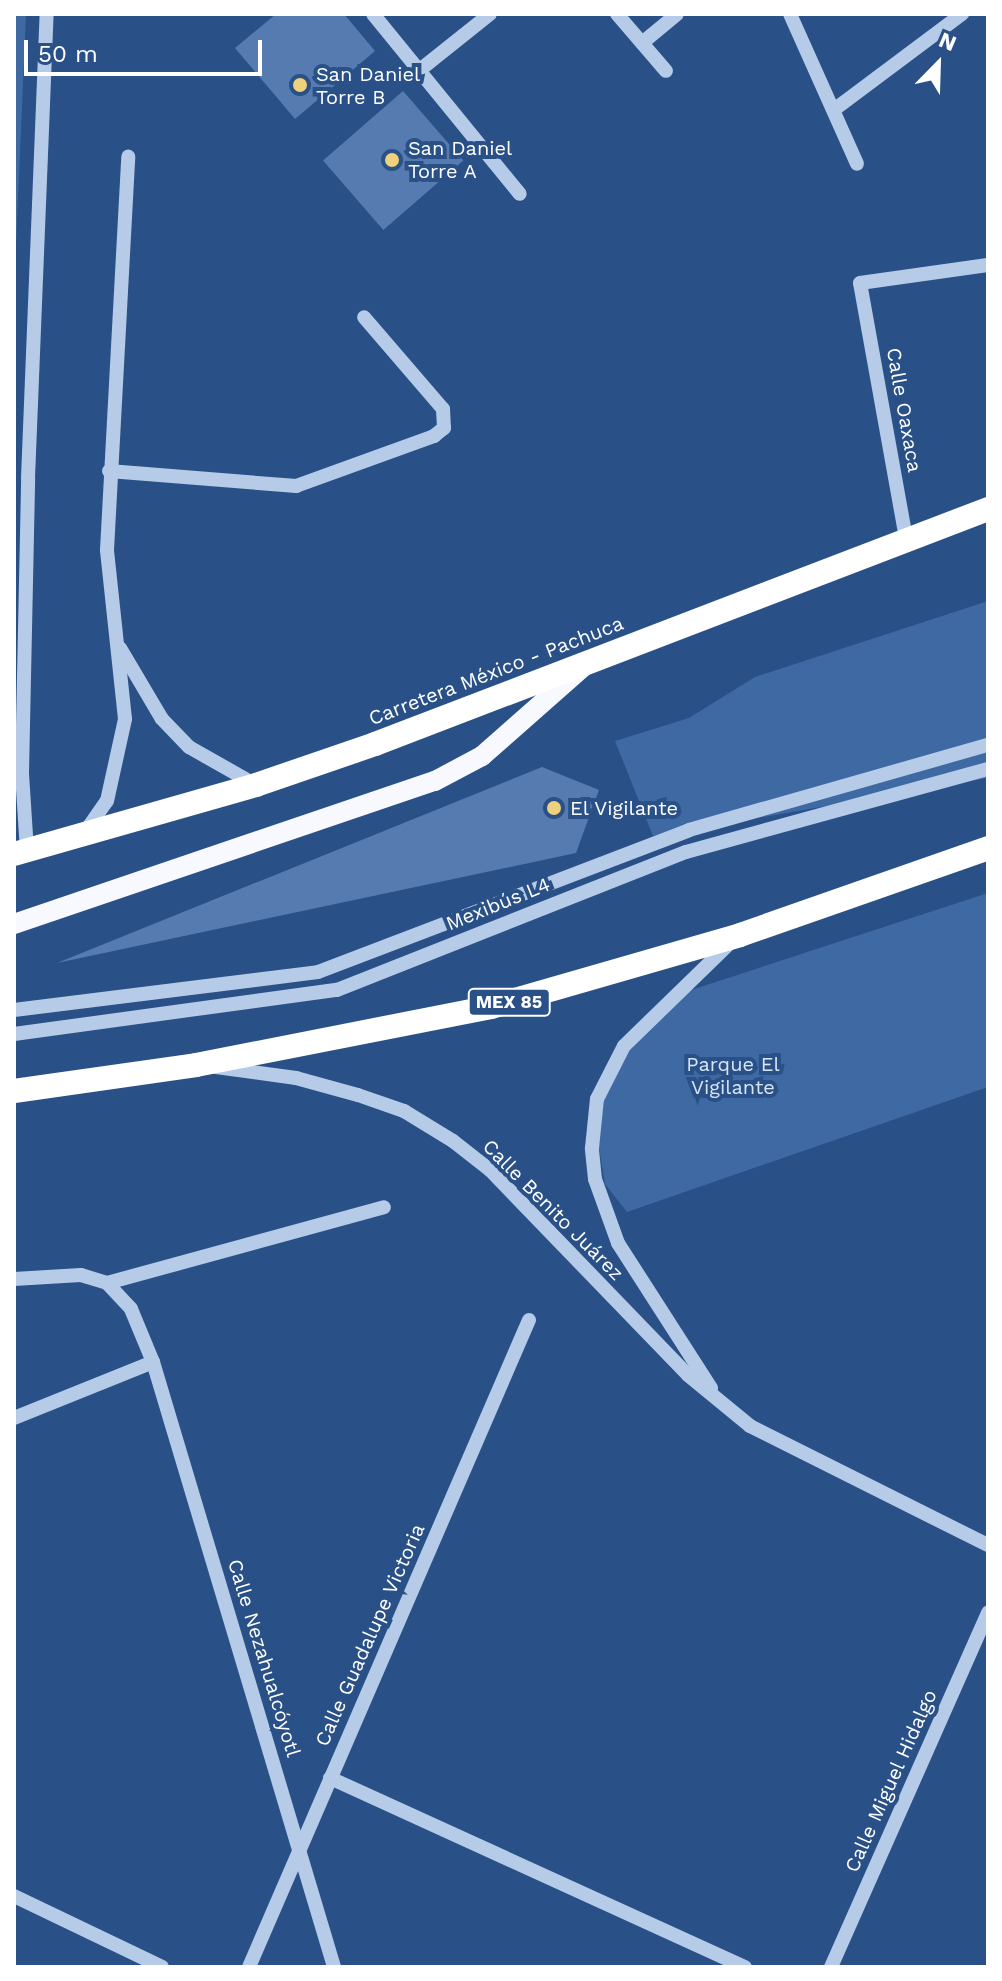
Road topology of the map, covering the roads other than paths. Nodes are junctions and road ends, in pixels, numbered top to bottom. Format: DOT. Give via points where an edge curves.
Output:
graph roads {
  1 [pos="47,14"];
  2 [pos="373,14"];
  3 [pos="490,14"];
  4 [pos="617,14"];
  5 [pos="677,14"];
  6 [pos="790,14"];
  7 [pos="962,14"];
  8 [pos="642,43"];
  9 [pos="421,69"];
  10 [pos="666,71"];
  11 [pos="835,109"];
  12 [pos="128,157"];
  13 [pos="857,164"];
  14 [pos="520,194"];
  15 [pos="988,265"];
  16 [pos="364,317"];
  17 [pos="109,471"];
  18 [pos="988,509"];
  19 [pos="907,544"];
  20 [pos="118,645"];
  21 [pos="590,661"];
  22 [pos="988,745"];
  23 [pos="988,769"];
  24 [pos="256,785"];
  25 [pos="83,835"];
  26 [pos="988,848"];
  27 [pos="20,853"];
  28 [pos="14,924"];
  29 [pos="740,935"];
  30 [pos="14,1010"];
  31 [pos="14,1034"];
  32 [pos="196,1065"];
  33 [pos="14,1091"];
  34 [pos="384,1207"];
  35 [pos="14,1279"];
  36 [pos="107,1283"];
  37 [pos="529,1320"];
  38 [pos="153,1362"];
  39 [pos="715,1395"];
  40 [pos="14,1418"];
  41 [pos="988,1545"];
  42 [pos="988,1612"];
  43 [pos="330,1778"];
  44 [pos="300,1844"];
  45 [pos="14,1896"];
  46 [pos="162,1967"];
  47 [pos="249,1967"];
  48 [pos="334,1967"];
  49 [pos="745,1967"];
  50 [pos="831,1967"];
  1 -- 27 [label="street"];
  2 -- 9 [label="street"];
  3 -- 9 [label="street"];
  4 -- 8 [label="street"];
  5 -- 8 [label="street"];
  6 -- 11 [label="street"];
  7 -- 11 [label="street"];
  8 -- 10 [label="street"];
  9 -- 14 [label="street"];
  11 -- 13 [label="street"];
  12 -- 17 [label="street"];
  15 -- 19 [label="street, Calle Oaxaca" via="860,283"];
  16 -- 17 [label="street" via="443,409 444,428 434,436 296,486"];
  17 -- 20 [label="street" via="107,550"];
  18 -- 19 [label="highway, Carretera México - Pachuca"];
  19 -- 21 [label="highway, Carretera México - Pachuca"];
  20 -- 24 [label="street" via="162,719 189,747"];
  20 -- 25 [label="street" via="125,719 121,759 107,801"];
  21 -- 24 [label="highway, Carretera México - Pachuca"];
  21 -- 28 [label="main road" via="482,756 435,781"];
  22 -- 30 [label="street, Mexibús L4" via="689,830 318,972"];
  23 -- 31 [label="street, Mexibús L4" via="686,852 337,990"];
  24 -- 25 [label="highway, Carretera México - Pachuca"];
  25 -- 27 [label="highway, Carretera México - Pachuca"];
  26 -- 29 [label="highway, MEX 85"];
  29 -- 32 [label="highway, MEX 85" via="491,1007"];
  29 -- 39 [label="street, Calle Benito Juárez" via="624,1046 593,1119 595,1179 618,1243"];
  32 -- 33 [label="highway, MEX 85"];
  32 -- 39 [label="street, Calle Benito Juárez" via="296,1078 358,1095 404,1111 453,1141"];
  34 -- 36 [label="street"];
  35 -- 36 [label="street" via="81,1275"];
  36 -- 38 [label="street, Calle Nezahualcóyotl" via="131,1309"];
  37 -- 43 [label="street, Calle Guadalupe Victoria"];
  38 -- 40 [label="street"];
  38 -- 44 [label="street, Calle Nezahualcóyotl"];
  39 -- 41 [label="street, Calle Benito Juárez" via="776,1443"];
  42 -- 50 [label="street, Calle Miguel Hidalgo"];
  43 -- 44 [label="street, Calle Guadalupe Victoria"];
  43 -- 49 [label="street"];
  44 -- 47 [label="street, Calle Guadalupe Victoria"];
  44 -- 48 [label="street, Calle Nezahualcóyotl"];
  45 -- 46 [label="street"];
}
